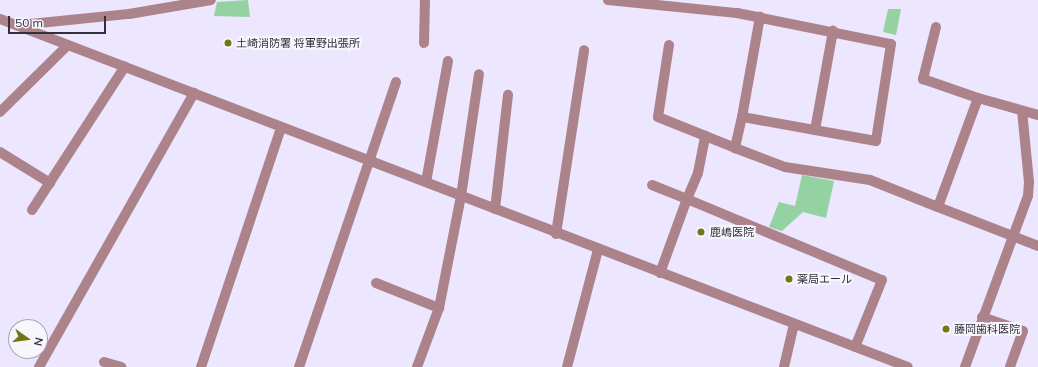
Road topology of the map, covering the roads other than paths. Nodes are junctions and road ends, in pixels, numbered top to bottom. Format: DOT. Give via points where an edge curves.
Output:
graph roads {
  1 [pos="211,0"];
  2 [pos="425,0"];
  3 [pos="608,0"];
  4 [pos="760,17"];
  5 [pos="0,19"];
  6 [pos="18,25"];
  7 [pos="936,27"];
  8 [pos="833,31"];
  9 [pos="424,43"];
  10 [pos="68,45"];
  11 [pos="669,45"];
  12 [pos="584,50"];
  13 [pos="448,61"];
  14 [pos="125,66"];
  15 [pos="479,74"];
  16 [pos="396,82"];
  17 [pos="194,93"];
  18 [pos="508,95"];
  19 [pos="978,98"];
  20 [pos="1022,111"];
  21 [pos="0,112"];
  22 [pos="1038,115"];
  23 [pos="742,117"];
  24 [pos="281,128"];
  25 [pos="816,130"];
  26 [pos="705,136"];
  27 [pos="735,148"];
  28 [pos="0,152"];
  29 [pos="369,160"];
  30 [pos="426,182"];
  31 [pos="50,183"];
  32 [pos="652,185"];
  33 [pos="461,196"];
  34 [pos="687,199"];
  35 [pos="938,207"];
  36 [pos="32,210"];
  37 [pos="495,210"];
  38 [pos="556,234"];
  39 [pos="1013,237"];
  40 [pos="1038,246"];
  41 [pos="598,250"];
  42 [pos="660,273"];
  43 [pos="376,283"];
  44 [pos="439,308"];
  45 [pos="982,317"];
  46 [pos="794,324"];
  47 [pos="855,347"];
  48 [pos="104,362"];
  49 [pos="39,367"];
  50 [pos="121,367"];
  51 [pos="200,367"];
  52 [pos="299,367"];
  53 [pos="417,367"];
  54 [pos="567,367"];
  55 [pos="784,367"];
  56 [pos="908,367"];
  57 [pos="965,367"];
  58 [pos="1010,367"];
  1 -- 6 [label="street" via="129,14"];
  2 -- 9 [label="street"];
  3 -- 4 [label="street"];
  4 -- 8 [label="street"];
  4 -- 23 [label="street"];
  5 -- 6 [label="street"];
  6 -- 10 [label="street"];
  7 -- 19 [label="street" via="923,79"];
  8 -- 25 [label="street"];
  8 -- 25 [label="street" via="890,44 876,141"];
  10 -- 14 [label="street"];
  10 -- 21 [label="street"];
  11 -- 26 [label="street" via="658,117"];
  12 -- 38 [label="street"];
  13 -- 30 [label="street"];
  14 -- 17 [label="street"];
  14 -- 31 [label="street"];
  15 -- 33 [label="street"];
  16 -- 29 [label="street"];
  17 -- 24 [label="street"];
  17 -- 49 [label="street"];
  18 -- 37 [label="street"];
  19 -- 20 [label="street"];
  19 -- 35 [label="street"];
  20 -- 22 [label="street"];
  20 -- 39 [label="street" via="1028,196"];
  23 -- 25 [label="street"];
  23 -- 27 [label="street"];
  24 -- 29 [label="street"];
  24 -- 51 [label="street"];
  26 -- 27 [label="street"];
  26 -- 34 [label="street" via="698,173"];
  27 -- 35 [label="street" via="784,167 870,180"];
  28 -- 31 [label="street"];
  29 -- 30 [label="street"];
  29 -- 52 [label="street"];
  30 -- 33 [label="street"];
  31 -- 36 [label="street"];
  32 -- 34 [label="street"];
  33 -- 37 [label="street"];
  33 -- 44 [label="street"];
  34 -- 42 [label="street"];
  34 -- 47 [label="street" via="882,280"];
  35 -- 39 [label="street"];
  37 -- 38 [label="street"];
  38 -- 41 [label="street"];
  39 -- 40 [label="street"];
  39 -- 45 [label="street"];
  41 -- 42 [label="street"];
  41 -- 54 [label="street"];
  42 -- 46 [label="street"];
  43 -- 44 [label="street"];
  44 -- 53 [label="street"];
  45 -- 57 [label="street"];
  45 -- 58 [label="street" via="1023,331"];
  46 -- 47 [label="street"];
  46 -- 55 [label="street"];
  47 -- 56 [label="street"];
  48 -- 50 [label="street"];
}
